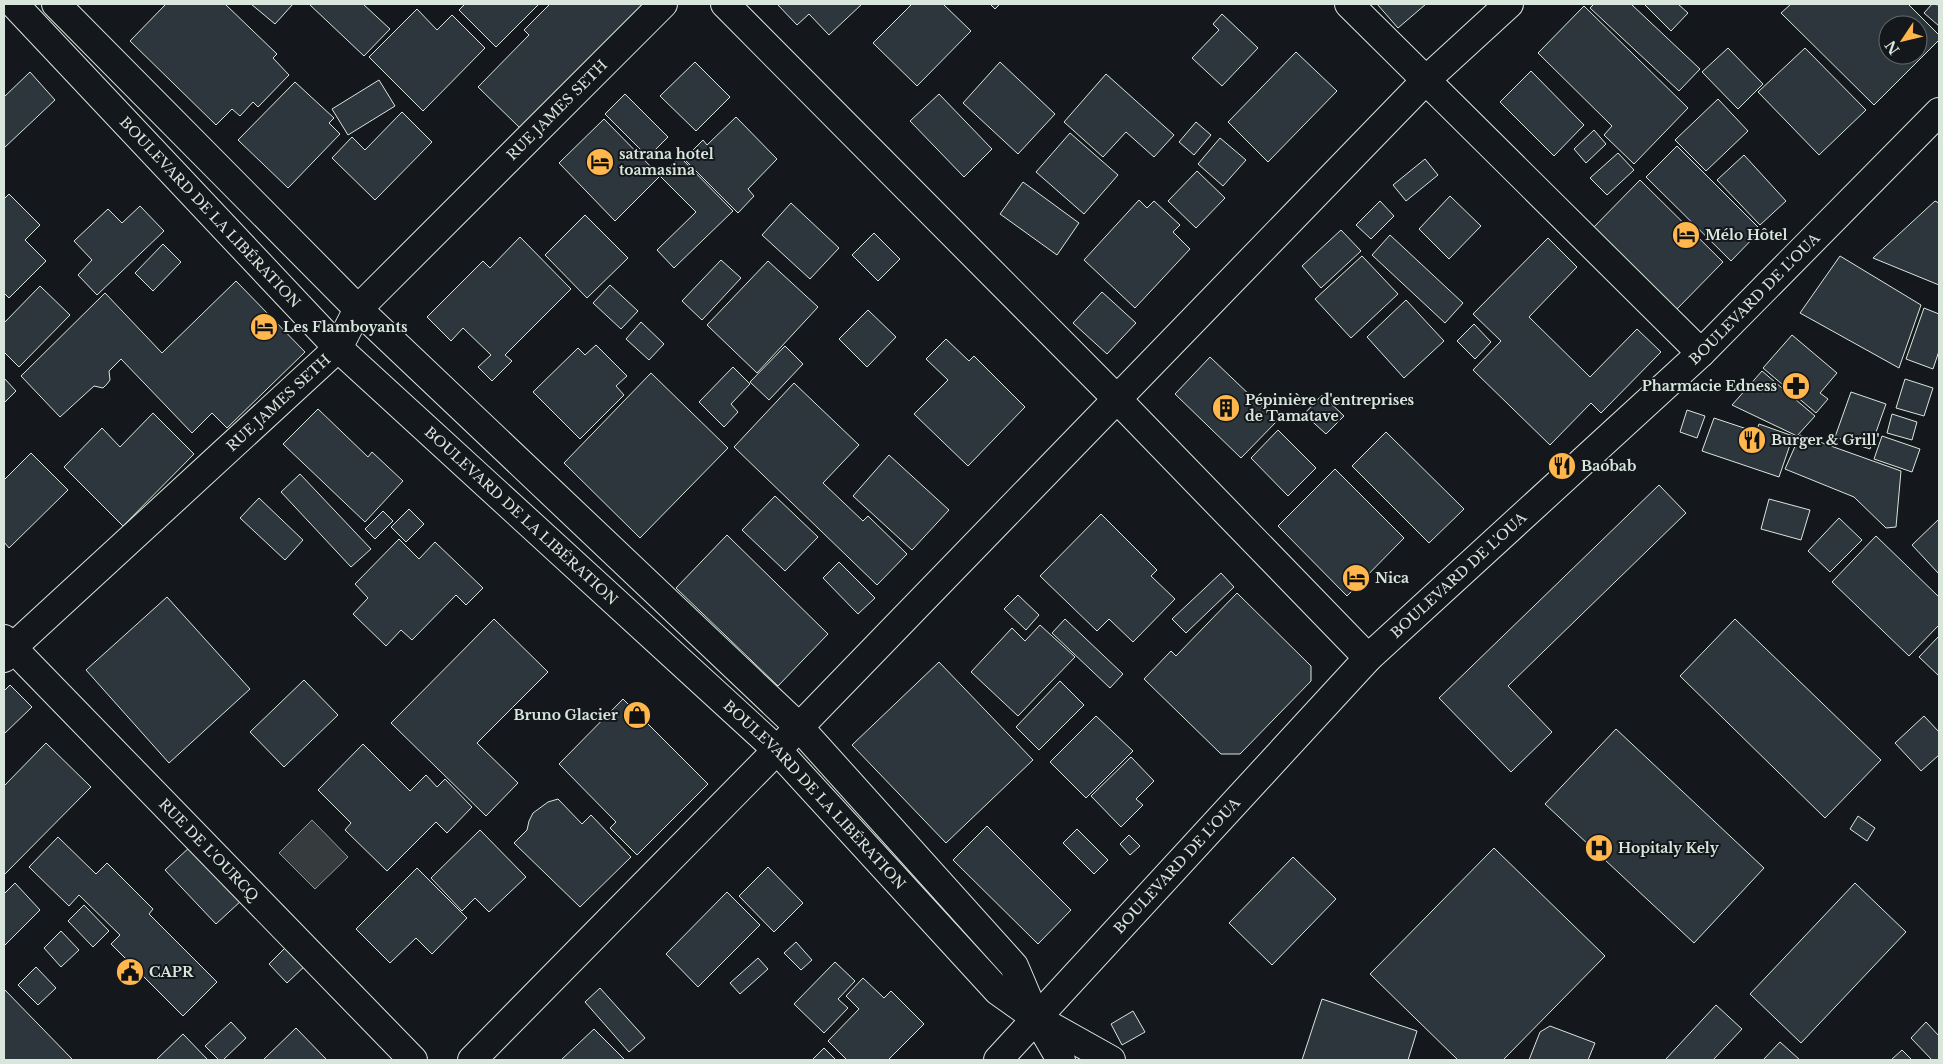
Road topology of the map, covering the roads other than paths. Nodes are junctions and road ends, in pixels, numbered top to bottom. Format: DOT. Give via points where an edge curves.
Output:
graph roads {
  1 [pos="14,4"];
  2 [pos="56,4"];
  3 [pos="663,4"];
  4 [pos="725,4"];
  5 [pos="1349,4"];
  6 [pos="1510,4"];
  7 [pos="1426,80"];
  8 [pos="1936,121"];
  9 [pos="358,309"];
  10 [pos="338,348"];
  11 [pos="1701,353"];
  12 [pos="1117,399"];
  13 [pos="7,648"];
  14 [pos="1368,658"];
  15 [pos="799,727"];
  16 [pos="777,750"];
  17 [pos="1036,1018"];
  18 [pos="413,1060"];
  19 [pos="472,1060"];
  20 [pos="998,1060"];
  21 [pos="1061,1060"];
  22 [pos="1111,1060"];
  1 -- 10 [label="street, BOULEVARD DE LA LIBÉRATION"];
  2 -- 9 [label="street, BOULEVARD DE LA LIBÉRATION"];
  3 -- 9 [label="street, RUE JAMES SETH"];
  4 -- 12 [label="street"];
  5 -- 7 [label="street"];
  6 -- 7 [label="street"];
  7 -- 11 [label="street"];
  7 -- 12 [label="street"];
  8 -- 11 [label="street, BOULEVARD DE L'OUA"];
  9 -- 10 [label="street, RUE JAMES SETH"];
  9 -- 15 [label="street, BOULEVARD DE LA LIBÉRATION"];
  10 -- 13 [label="street, RUE JAMES SETH"];
  10 -- 16 [label="street, BOULEVARD DE LA LIBÉRATION"];
  11 -- 14 [label="street, BOULEVARD DE L'OUA"];
  12 -- 14 [label="street"];
  12 -- 15 [label="street"];
  13 -- 18 [label="street, RUE DE L'OURCQ"];
  14 -- 17 [label="street, BOULEVARD DE L'OUA"];
  15 -- 16 [label="street"];
  15 -- 17 [label="street, BOULEVARD DE LA LIBÉRATION" via="1014,966"];
  16 -- 17 [label="street, BOULEVARD DE LA LIBÉRATION" via="998,991"];
  16 -- 19 [label="street"];
  17 -- 20 [label="street, BOULEVARD DE L'OUA"];
  17 -- 21 [label="street, BOULEVARD DE LA LIBÉRATION"];
  17 -- 22 [label="street, BOULEVARD DE LA LIBÉRATION"];
}
